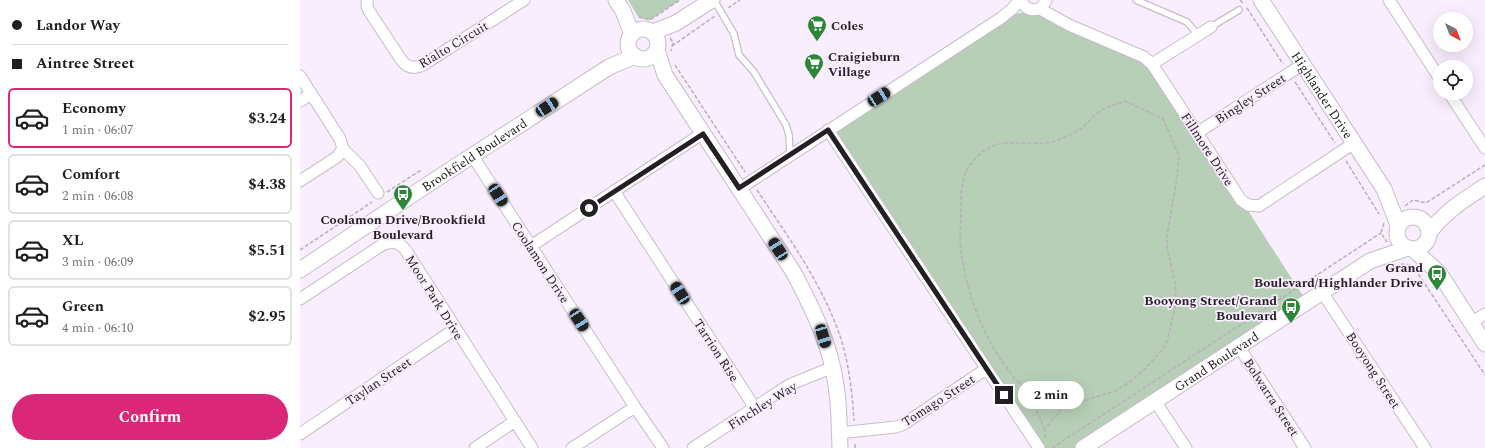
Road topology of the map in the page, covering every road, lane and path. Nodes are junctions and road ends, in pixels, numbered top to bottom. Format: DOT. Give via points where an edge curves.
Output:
graph roads {
  1 [pos="367,0"];
  2 [pos="524,0"];
  3 [pos="680,0"];
  4 [pos="713,0"];
  5 [pos="1021,0"];
  6 [pos="1136,0"];
  7 [pos="1240,0"];
  8 [pos="1261,0"];
  9 [pos="1389,0"];
  10 [pos="1041,5"];
  11 [pos="625,8"];
  12 [pos="1239,10"];
  13 [pos="1001,18"];
  14 [pos="1211,27"];
  15 [pos="690,33"];
  16 [pos="1198,35"];
  17 [pos="647,44"];
  18 [pos="1152,64"];
  19 [pos="1303,64"];
  20 [pos="1433,68"];
  21 [pos="1289,73"];
  22 [pos="300,76"];
  23 [pos="311,94"];
  24 [pos="1454,100"];
  25 [pos="300,101"];
  26 [pos="828,130"];
  27 [pos="1197,133"];
  28 [pos="703,134"];
  29 [pos="1354,143"];
  30 [pos="1485,148"];
  31 [pos="343,149"];
  32 [pos="1340,152"];
  33 [pos="472,155"];
  34 [pos="790,155"];
  35 [pos="1485,166"];
  36 [pos="421,170"];
  37 [pos="300,181"];
  38 [pos="1485,186"];
  39 [pos="739,188"];
  40 [pos="1384,189"];
  41 [pos="614,191"];
  42 [pos="378,197"];
  43 [pos="1426,204"];
  44 [pos="1451,208"];
  45 [pos="1380,215"];
  46 [pos="1413,217"];
  47 [pos="1398,227"];
  48 [pos="1381,233"];
  49 [pos="1428,236"];
  50 [pos="531,246"];
  51 [pos="1411,248"];
  52 [pos="300,250"];
  53 [pos="1370,261"];
  54 [pos="1413,266"];
  55 [pos="300,270"];
  56 [pos="1440,274"];
  57 [pos="1322,292"];
  58 [pos="300,299"];
  59 [pos="1485,314"];
  60 [pos="1471,323"];
  61 [pos="455,329"];
  62 [pos="1485,344"];
  63 [pos="1239,347"];
  64 [pos="833,367"];
  65 [pos="986,369"];
  66 [pos="1485,375"];
  67 [pos="1022,385"];
  68 [pos="1155,401"];
  69 [pos="1075,404"];
  70 [pos="635,407"];
  71 [pos="756,408"];
  72 [pos="515,421"];
  73 [pos="1045,430"];
  74 [pos="839,433"];
  75 [pos="300,434"];
  76 [pos="1042,445"];
  77 [pos="475,448"];
  78 [pos="532,448"];
  79 [pos="572,448"];
  80 [pos="663,448"];
  81 [pos="693,448"];
  82 [pos="840,448"];
  83 [pos="1052,448"];
  84 [pos="1083,448"];
  85 [pos="1186,448"];
  86 [pos="1305,448"];
  87 [pos="1425,448"];
  1 -- 2 [label="street, Rialto Circuit" via="369,11 402,61 407,66 415,68"];
  3 -- 11 [label="path" via="650,20 640,18"];
  4 -- 17 [label="street, Brookfield Boulevard"];
  4 -- 34 [label="lane" via="734,34 739,55 754,72 786,125"];
  5 -- 10 [label="street, Fillmore Drive" via="1024,6"];
  5 -- 13 [label="street"];
  6 -- 16 [label="lane" via="1187,22"];
  7 -- 21 [label="path"];
  8 -- 19 [label="street, Highlander Drive"];
  9 -- 20 [label="street"];
  10 -- 13 [label="street"];
  10 -- 18 [label="street, Fillmore Drive" via="1069,25 1144,57"];
  11 -- 17 [label="street"];
  12 -- 14 [label="lane"];
  13 -- 26 [label="street"];
  14 -- 16 [label="street"];
  15 -- 17 [label="path"];
  16 -- 18 [label="street"];
  17 -- 28 [label="street"];
  17 -- 33 [label="street, Brookfield Boulevard"];
  18 -- 27 [label="street, Fillmore Drive"];
  19 -- 21 [label="street, Bingley Street"];
  19 -- 29 [label="street, Highlander Drive"];
  21 -- 27 [label="street, Bingley Street"];
  21 -- 32 [label="path"];
  22 -- 23 [label="street"];
  23 -- 25 [label="street"];
  23 -- 31 [label="street" via="341,140"];
  24 -- 30 [label="street"];
  26 -- 34 [label="street"];
  26 -- 65 [label="street"];
  27 -- 32 [label="street, Fillmore Drive" via="1241,200 1248,205 1259,206"];
  28 -- 39 [label="street"];
  28 -- 41 [label="street"];
  29 -- 32 [label="street, Fillmore Drive"];
  29 -- 40 [label="street, Highlander Drive"];
  31 -- 37 [label="street" via="337,157"];
  31 -- 42 [label="street" via="360,166"];
  32 -- 45 [label="path"];
  33 -- 50 [label="street, Coolamon Drive"];
  33 -- 55 [label="street, Brookfield Boulevard"];
  34 -- 39 [label="street"];
  35 -- 43 [label="path"];
  36 -- 42 [label="path"];
  38 -- 44 [label="street"];
  39 -- 64 [label="street" via="794,273 823,336"];
  40 -- 46 [label="street, Highlander Drive"];
  40 -- 47 [label="street, Highlander Drive"];
  41 -- 50 [label="street"];
  41 -- 71 [label="street, Tarrion Rise"];
  42 -- 52 [label="path"];
  44 -- 46 [label="street" via="1427,216"];
  44 -- 49 [label="street" via="1434,225"];
  46 -- 47 [label="street" via="1405,219"];
  46 -- 49 [label="street" via="1423,220 1428,228"];
  47 -- 51 [label="street" via="1400,242"];
  47 -- 53 [label="street, Grand Boulevard" via="1388,243"];
  48 -- 83 [label="path"];
  49 -- 51 [label="street" via="1422,246"];
  49 -- 56 [label="street"];
  50 -- 70 [label="street, Coolamon Drive"];
  51 -- 53 [label="street, Grand Boulevard"];
  51 -- 56 [label="street"];
  53 -- 57 [label="street, Grand Boulevard"];
  54 -- 66 [label="path"];
  56 -- 60 [label="street"];
  57 -- 63 [label="street, Grand Boulevard"];
  57 -- 87 [label="street, Booyong Street"];
  58 -- 61 [label="street, Moor Park Drive" via="378,247 393,242 404,248"];
  59 -- 60 [label="street"];
  60 -- 62 [label="street"];
  61 -- 72 [label="street, Moor Park Drive"];
  61 -- 75 [label="street, Taylan Street"];
  63 -- 68 [label="street, Grand Boulevard"];
  63 -- 86 [label="street, Bolwarra Street"];
  64 -- 71 [label="street, Finchley Way" via="789,385"];
  64 -- 74 [label="street" via="839,407"];
  65 -- 74 [label="street, Tomago Street" via="904,424"];
  65 -- 76 [label="street"];
  67 -- 69 [label="path" via="1035,395 1053,402"];
  67 -- 69 [label="path" via="994,350 973,302 960,240 963,181 973,160 996,144 1055,141 1082,128 1100,111 1125,101 1163,118 1179,156 1167,235 1176,302 1163,349 1146,368 1115,392"];
  67 -- 73 [label="path" via="1028,392"];
  68 -- 84 [label="street, Grand Boulevard"];
  68 -- 85 [label="street"];
  69 -- 73 [label="path" via="1064,407"];
  70 -- 79 [label="street"];
  70 -- 80 [label="street, Coolamon Drive"];
  71 -- 81 [label="street, Finchley Way"];
  72 -- 77 [label="street"];
  72 -- 78 [label="street, Moor Park Drive"];
  73 -- 76 [label="path"];
  74 -- 82 [label="street"];
}
